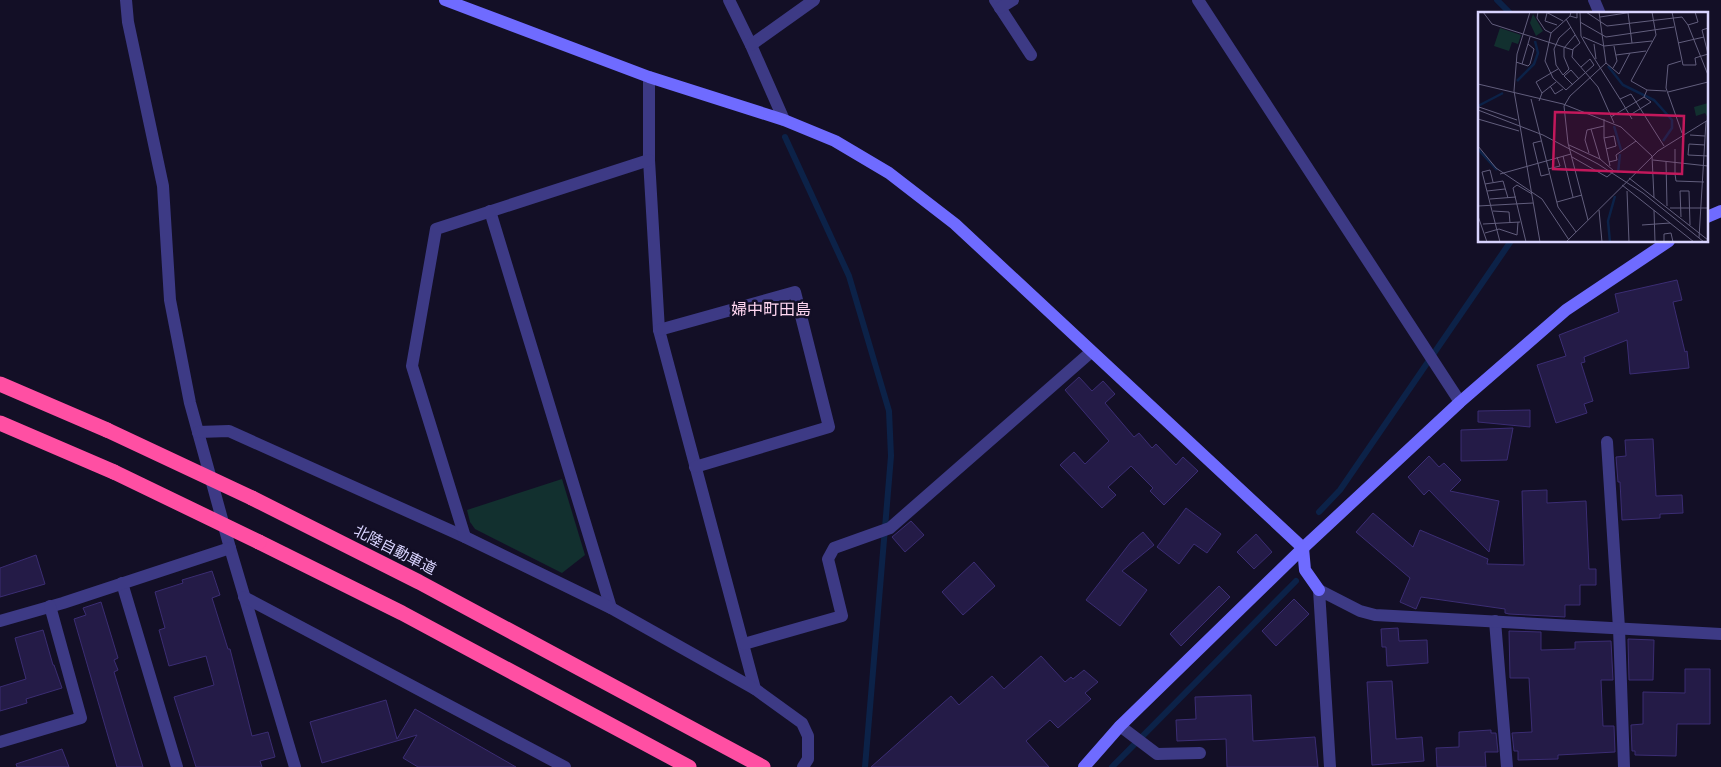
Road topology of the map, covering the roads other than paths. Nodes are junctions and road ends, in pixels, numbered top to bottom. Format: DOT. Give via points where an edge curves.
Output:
graph roads {
  1 [pos="126,0"];
  2 [pos="445,0"];
  3 [pos="728,0"];
  4 [pos="814,0"];
  5 [pos="1013,0"];
  6 [pos="1198,0"];
  7 [pos="1594,0"];
  8 [pos="998,4"];
  9 [pos="1599,12"];
  10 [pos="751,45"];
  11 [pos="1031,55"];
  12 [pos="649,77"];
  13 [pos="784,120"];
  14 [pos="649,160"];
  15 [pos="490,211"];
  16 [pos="1721,212"];
  17 [pos="1708,217"];
  18 [pos="1668,242"];
  19 [pos="659,330"];
  20 [pos="1091,352"];
  21 [pos="0,384"];
  22 [pos="1460,402"];
  23 [pos="0,423"];
  24 [pos="198,432"];
  25 [pos="1607,442"];
  26 [pos="695,467"];
  27 [pos="465,537"];
  28 [pos="230,548"];
  29 [pos="1303,548"];
  30 [pos="122,583"];
  31 [pos="1319,590"];
  32 [pos="244,597"];
  33 [pos="50,606"];
  34 [pos="611,608"];
  35 [pos="0,621"];
  36 [pos="1495,621"];
  37 [pos="1619,628"];
  38 [pos="1721,634"];
  39 [pos="744,644"];
  40 [pos="755,689"];
  41 [pos="1120,726"];
  42 [pos="0,742"];
  43 [pos="1200,753"];
  44 [pos="177,767"];
  45 [pos="295,767"];
  46 [pos="565,767"];
  47 [pos="689,767"];
  48 [pos="763,767"];
  49 [pos="803,767"];
  50 [pos="1084,767"];
  51 [pos="1330,767"];
  52 [pos="1507,767"];
  53 [pos="1624,767"];
  1 -- 24 [label="street" via="163,186 170,300"];
  2 -- 12 [label="street"];
  3 -- 10 [label="street"];
  4 -- 10 [label="street"];
  5 -- 8 [label="street"];
  6 -- 22 [label="street"];
  7 -- 9 [label="street"];
  8 -- 11 [label="street"];
  10 -- 13 [label="street"];
  12 -- 13 [label="street"];
  12 -- 14 [label="street"];
  13 -- 20 [label="street" via="835,141 889,173 955,224"];
  14 -- 15 [label="street"];
  14 -- 19 [label="street"];
  15 -- 27 [label="street" via="436,229 412,366"];
  15 -- 34 [label="street"];
  16 -- 17 [label="street"];
  18 -- 22 [label="street" via="1566,310"];
  19 -- 26 [label="street"];
  19 -- 26 [label="street" via="795,292 829,427"];
  20 -- 29 [label="street"];
  20 -- 39 [label="street" via="890,528 834,548 828,559 842,616"];
  21 -- 48 [label="highway, 北陸自動車道, bridge" via="252,498 420,582"];
  22 -- 29 [label="street"];
  23 -- 47 [label="highway, bridge" via="114,472 410,617"];
  24 -- 27 [label="street" via="229,431"];
  24 -- 28 [label="street"];
  25 -- 37 [label="street"];
  26 -- 39 [label="street"];
  27 -- 34 [label="street"];
  28 -- 30 [label="street"];
  28 -- 32 [label="street"];
  29 -- 31 [label="street" via="1305,570"];
  29 -- 41 [label="street"];
  30 -- 33 [label="street"];
  30 -- 44 [label="street"];
  31 -- 36 [label="street" via="1375,615"];
  31 -- 51 [label="street"];
  32 -- 45 [label="street"];
  32 -- 46 [label="street"];
  33 -- 35 [label="street"];
  33 -- 42 [label="street" via="81,718"];
  34 -- 40 [label="street"];
  36 -- 37 [label="street"];
  36 -- 52 [label="street"];
  37 -- 38 [label="street"];
  37 -- 53 [label="street"];
  39 -- 40 [label="street"];
  40 -- 49 [label="street" via="802,723 808,736 808,759"];
  41 -- 43 [label="street" via="1157,754"];
  41 -- 50 [label="street"];
}
